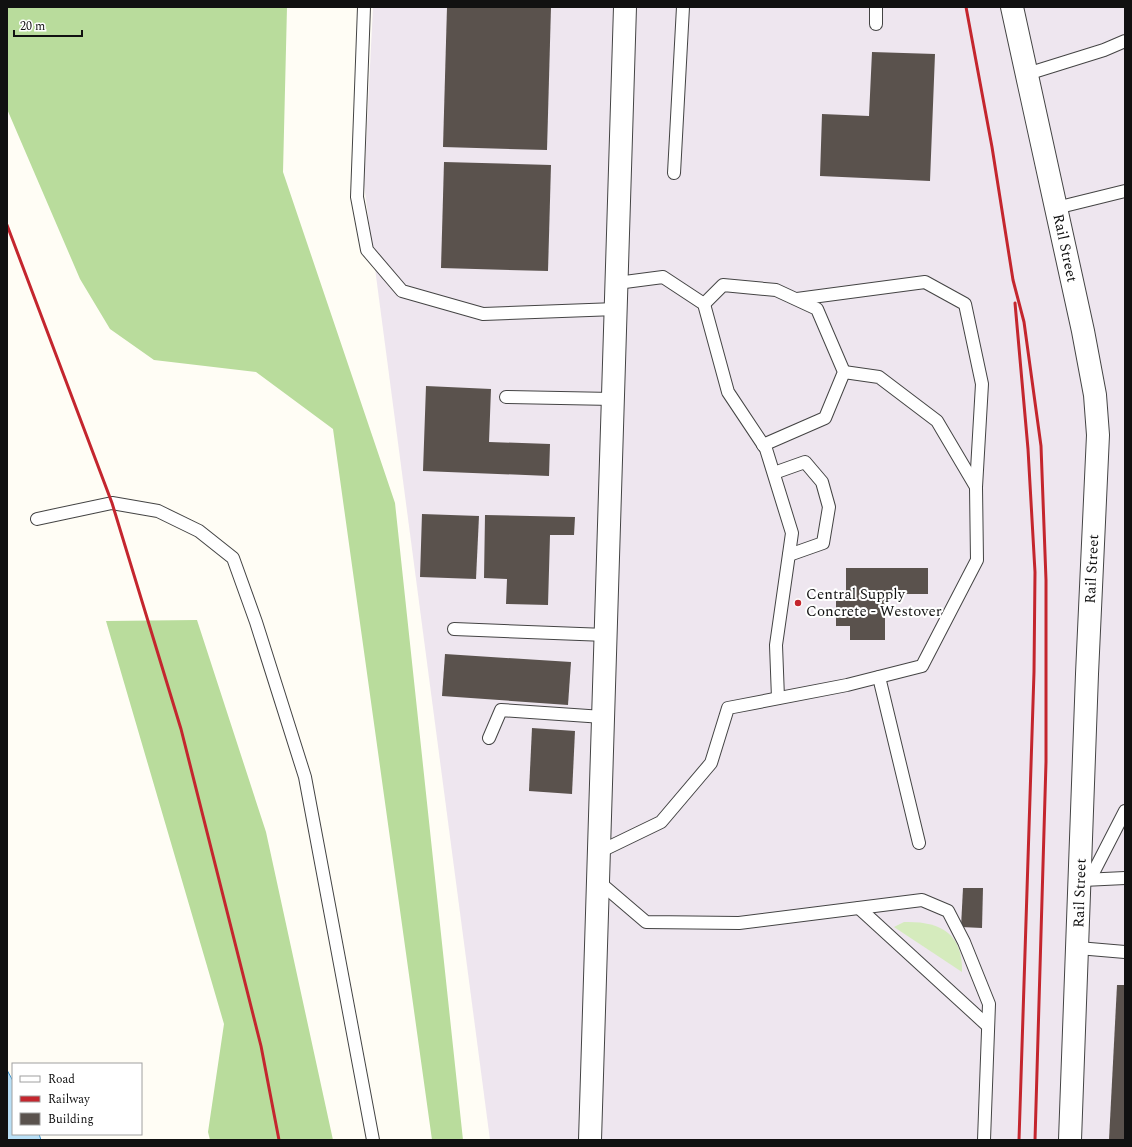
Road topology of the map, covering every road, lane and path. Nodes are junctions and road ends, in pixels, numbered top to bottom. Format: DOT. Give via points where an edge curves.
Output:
graph roads {
  1 [pos="364,7"];
  2 [pos="625,7"];
  3 [pos="683,7"];
  4 [pos="876,7"];
  5 [pos="1012,7"];
  6 [pos="876,24"];
  7 [pos="1125,41"];
  8 [pos="1027,74"];
  9 [pos="674,173"];
  10 [pos="1125,190"];
  11 [pos="1056,208"];
  12 [pos="616,283"];
  13 [pos="797,299"];
  14 [pos="704,304"];
  15 [pos="616,309"];
  16 [pos="844,372"];
  17 [pos="506,397"];
  18 [pos="613,399"];
  19 [pos="763,445"];
  20 [pos="774,473"];
  21 [pos="976,487"];
  22 [pos="36,519"];
  23 [pos="788,555"];
  24 [pos="454,629"];
  25 [pos="606,635"];
  26 [pos="879,677"];
  27 [pos="778,698"];
  28 [pos="603,717"];
  29 [pos="489,738"];
  30 [pos="1125,811"];
  31 [pos="918,843"];
  32 [pos="599,852"];
  33 [pos="1125,878"];
  34 [pos="1085,880"];
  35 [pos="598,881"];
  36 [pos="859,908"];
  37 [pos="1078,948"];
  38 [pos="1125,952"];
  39 [pos="988,1026"];
  40 [pos="373,1140"];
  41 [pos="590,1140"];
  42 [pos="984,1140"];
  43 [pos="1070,1140"];
  1 -- 15 [label="lane" via="357,197 367,250 402,291 483,314"];
  2 -- 12 [label="street"];
  3 -- 9 [label="lane"];
  4 -- 6 [label="lane"];
  5 -- 8 [label="street, Rail Street"];
  7 -- 8 [label="lane"];
  8 -- 11 [label="street, Rail Street"];
  10 -- 11 [label="lane"];
  11 -- 34 [label="street, Rail Street" via="1095,395 1098,435"];
  12 -- 14 [label="lane" via="663,277"];
  12 -- 15 [label="street"];
  13 -- 14 [label="lane" via="776,290 723,285"];
  13 -- 16 [label="lane" via="817,309"];
  13 -- 21 [label="lane" via="925,282 965,304 982,384"];
  14 -- 19 [label="lane" via="728,392"];
  15 -- 18 [label="street"];
  16 -- 19 [label="lane" via="825,418"];
  16 -- 21 [label="lane" via="879,377 937,421"];
  17 -- 18 [label="lane"];
  18 -- 25 [label="street"];
  19 -- 20 [label="lane"];
  20 -- 23 [label="lane" via="792,533"];
  20 -- 23 [label="lane" via="805,462 822,482 829,507 823,543"];
  21 -- 26 [label="lane" via="977,560 922,666"];
  22 -- 40 [label="lane" via="112,503 158,511 199,531 233,558 305,777"];
  23 -- 27 [label="lane" via="776,644"];
  24 -- 25 [label="lane"];
  25 -- 28 [label="street"];
  26 -- 27 [label="lane"];
  26 -- 31 [label="lane"];
  27 -- 32 [label="lane" via="728,708 711,763 661,822"];
  28 -- 29 [label="lane" via="501,710"];
  28 -- 32 [label="street"];
  30 -- 34 [label="lane"];
  32 -- 35 [label="street"];
  33 -- 34 [label="lane"];
  34 -- 37 [label="street, Rail Street"];
  35 -- 36 [label="lane" via="646,922 739,923"];
  35 -- 41 [label="street"];
  36 -- 39 [label="lane"];
  36 -- 39 [label="lane" via="922,900 948,911 964,942 988,1004"];
  37 -- 38 [label="lane"];
  37 -- 43 [label="street, Rail Street"];
  39 -- 42 [label="lane"];
}
